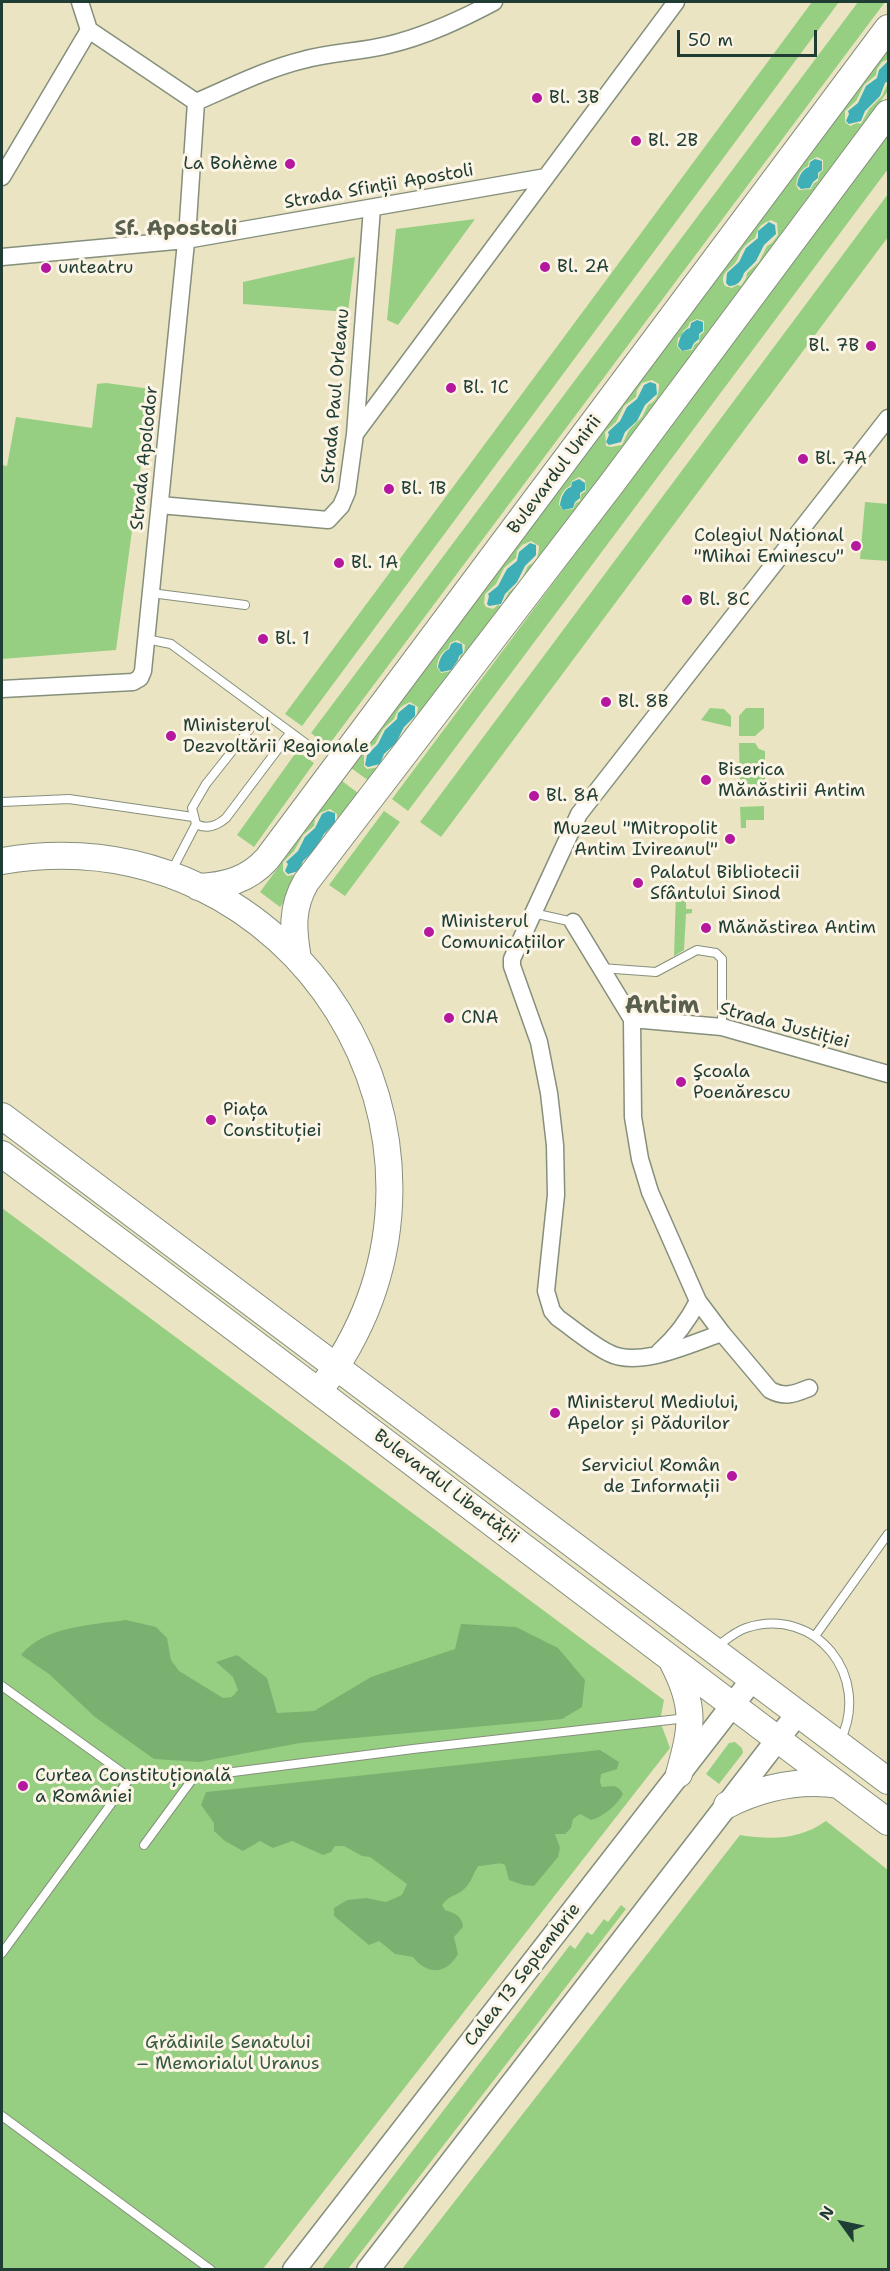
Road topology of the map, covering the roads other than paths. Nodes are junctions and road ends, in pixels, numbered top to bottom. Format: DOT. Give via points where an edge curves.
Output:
graph roads {
  1 [pos="80,2"];
  2 [pos="494,2"];
  3 [pos="676,2"];
  4 [pos="888,28"];
  5 [pos="89,30"];
  6 [pos="196,102"];
  7 [pos="888,113"];
  8 [pos="2,177"];
  9 [pos="546,177"];
  10 [pos="372,208"];
  11 [pos="186,240"];
  12 [pos="2,257"];
  13 [pos="888,418"];
  14 [pos="355,434"];
  15 [pos="160,505"];
  16 [pos="151,593"];
  17 [pos="245,605"];
  18 [pos="146,639"];
  19 [pos="2,689"];
  20 [pos="252,726"];
  21 [pos="290,733"];
  22 [pos="316,751"];
  23 [pos="2,802"];
  24 [pos="195,820"];
  25 [pos="2,861"];
  26 [pos="169,875"];
  27 [pos="198,887"];
  28 [pos="532,913"];
  29 [pos="573,922"];
  30 [pos="298,959"];
  31 [pos="601,968"];
  32 [pos="632,1018"];
  33 [pos="722,1027"];
  34 [pos="888,1074"];
  35 [pos="2,1116"];
  36 [pos="2,1154"];
  37 [pos="698,1301"];
  38 [pos="722,1333"];
  39 [pos="657,1354"];
  40 [pos="337,1366"];
  41 [pos="809,1388"];
  42 [pos="319,1390"];
  43 [pos="888,1534"];
  44 [pos="815,1636"];
  45 [pos="712,1651"];
  46 [pos="672,1660"];
  47 [pos="752,1680"];
  48 [pos="2,1686"];
  49 [pos="732,1706"];
  50 [pos="798,1713"];
  51 [pos="690,1717"];
  52 [pos="777,1739"];
  53 [pos="839,1743"];
  54 [pos="679,1774"];
  55 [pos="194,1777"];
  56 [pos="130,1778"];
  57 [pos="888,1781"];
  58 [pos="839,1785"];
  59 [pos="727,1806"];
  60 [pos="888,1822"];
  61 [pos="144,1845"];
  62 [pos="2,1953"];
  63 [pos="2,2116"];
  64 [pos="211,2270"];
  65 [pos="294,2270"];
  66 [pos="368,2270"];
  1 -- 5 [label="street"];
  2 -- 6 [label="street" via="422,35 387,46 285,65"];
  3 -- 9 [label="street"];
  4 -- 27 [label="main road, Bulevardul Unirii" via="267,860 241,879"];
  5 -- 6 [label="street"];
  5 -- 8 [label="street"];
  6 -- 11 [label="street, Strada Apolodor"];
  7 -- 30 [label="main road" via="613,482 306,882 293,918"];
  9 -- 10 [label="street, Strada Sfinții Apostoli"];
  9 -- 14 [label="street"];
  10 -- 11 [label="street, Strada Sfinții Apostoli"];
  10 -- 14 [label="street, Strada Paul Orleanu"];
  11 -- 12 [label="street, Strada Sfinții Apostoli"];
  11 -- 15 [label="street, Strada Apolodor"];
  13 -- 28 [label="street" via="579,814"];
  14 -- 15 [label="street, Strada Paul Orleanu" via="347,492 328,520"];
  15 -- 16 [label="street, Strada Apolodor"];
  16 -- 17 [label="lane"];
  16 -- 18 [label="street, Strada Apolodor"];
  18 -- 19 [label="street, Strada Apolodor" via="143,671 134,682"];
  18 -- 21 [label="lane" via="171,644"];
  20 -- 24 [label="lane" via="206,784 192,808"];
  21 -- 22 [label="lane"];
  21 -- 24 [label="lane" via="226,818 218,825 202,827"];
  23 -- 24 [label="lane" via="69,799"];
  24 -- 26 [label="lane"];
  25 -- 26 [label="main road" via="88,857"];
  26 -- 27 [label="main road"];
  27 -- 30 [label="main road" via="252,918"];
  28 -- 29 [label="lane"];
  28 -- 39 [label="street" via="512,966 538,1042 555,1145 556,1195 547,1299 558,1318 610,1354 632,1359"];
  29 -- 31 [label="street"];
  30 -- 40 [label="main road" via="331,999 364,1059 378,1102 388,1163 388,1219 378,1274 357,1330"];
  31 -- 32 [label="street"];
  31 -- 33 [label="lane" via="656,972 697,950 716,952 722,959"];
  32 -- 33 [label="street, Strada Justiției"];
  32 -- 37 [label="street" via="633,1117 640,1159 650,1192"];
  33 -- 34 [label="street, Strada Justiției"];
  35 -- 40 [label="main road, Bulevardul Libertății"];
  36 -- 42 [label="main road, Bulevardul Libertății"];
  37 -- 38 [label="street"];
  37 -- 39 [label="street" via="690,1318"];
  38 -- 39 [label="street"];
  38 -- 41 [label="street" via="770,1389 789,1396"];
  40 -- 42 [label="main road"];
  40 -- 45 [label="main road, Bulevardul Libertății"];
  42 -- 46 [label="main road, Bulevardul Libertății"];
  43 -- 44 [label="lane"];
  44 -- 45 [label="lane" via="798,1628 765,1624 734,1633"];
  44 -- 53 [label="lane" via="838,1660 847,1678 849,1714"];
  45 -- 47 [label="main road, Bulevardul Libertății"];
  46 -- 49 [label="main road, Bulevardul Libertății"];
  46 -- 51 [label="main road" via="686,1692"];
  47 -- 49 [label="main road, Calea 13 Septembrie"];
  47 -- 50 [label="main road, Bulevardul Libertății"];
  48 -- 56 [label="lane"];
  49 -- 52 [label="main road, Bulevardul Libertății"];
  49 -- 54 [label="main road, Calea 13 Septembrie"];
  50 -- 52 [label="main road"];
  50 -- 53 [label="main road, Bulevardul Libertății"];
  51 -- 54 [label="main road"];
  51 -- 55 [label="lane"];
  52 -- 58 [label="main road, Bulevardul Libertății"];
  52 -- 59 [label="main road"];
  53 -- 57 [label="main road, Bulevardul Libertății"];
  54 -- 65 [label="main road, Calea 13 Septembrie"];
  55 -- 56 [label="lane"];
  55 -- 61 [label="lane"];
  56 -- 62 [label="lane"];
  58 -- 59 [label="main road" via="815,1782 780,1786"];
  58 -- 60 [label="main road, Bulevardul Libertății"];
  59 -- 66 [label="main road"];
  63 -- 64 [label="lane"];
}
